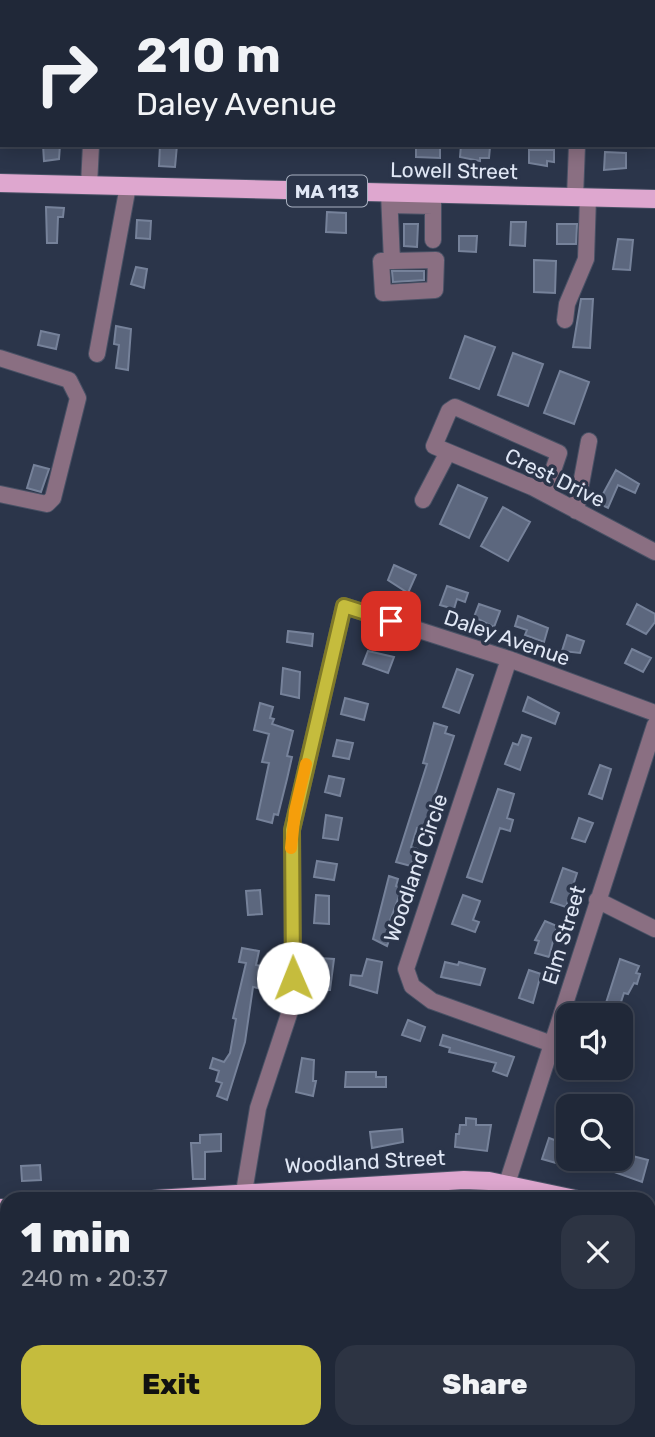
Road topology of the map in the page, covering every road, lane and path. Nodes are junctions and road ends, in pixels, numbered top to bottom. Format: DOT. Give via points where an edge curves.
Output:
graph roads {
  1 [pos="90,147"];
  2 [pos="577,147"];
  3 [pos="0,183"];
  4 [pos="89,185"];
  5 [pos="128,186"];
  6 [pos="581,197"];
  7 [pos="389,199"];
  8 [pos="655,199"];
  9 [pos="433,200"];
  10 [pos="433,240"];
  11 [pos="392,261"];
  12 [pos="565,320"];
  13 [pos="97,354"];
  14 [pos="0,358"];
  15 [pos="589,441"];
  16 [pos="441,449"];
  17 [pos="0,494"];
  18 [pos="545,494"];
  19 [pos="423,500"];
  20 [pos="576,511"];
  21 [pos="655,552"];
  22 [pos="509,659"];
  23 [pos="655,713"];
  24 [pos="655,724"];
  25 [pos="597,900"];
  26 [pos="655,929"];
  27 [pos="552,1044"];
  28 [pos="238,1192"];
  29 [pos="372,1192"];
  30 [pos="504,1192"];
  1 -- 4 [label="street"];
  2 -- 6 [label="street"];
  3 -- 4 [label="main road, Lowell Street / MA 113"];
  4 -- 5 [label="main road, Lowell Street / MA 113"];
  5 -- 7 [label="main road, Lowell Street / MA 113"];
  5 -- 13 [label="street"];
  6 -- 8 [label="main road, Lowell Street / MA 113"];
  6 -- 9 [label="main road, Lowell Street / MA 113"];
  6 -- 12 [label="street" via="586,259"];
  7 -- 9 [label="main road, Lowell Street / MA 113"];
  7 -- 11 [label="street"];
  9 -- 10 [label="street"];
  14 -- 17 [label="street" via="69,380 76,409 53,498 47,504"];
  15 -- 20 [label="street"];
  16 -- 18 [label="street, Crest Drive"];
  16 -- 18 [label="street" via="449,411 455,407 559,453"];
  16 -- 19 [label="street"];
  18 -- 20 [label="street, Crest Drive"];
  20 -- 21 [label="street, Crest Drive"];
  22 -- 23 [label="street, Daley Avenue"];
  22 -- 27 [label="street, Woodland Circle" via="406,969 412,986 432,1001"];
  22 -- 28 [label="street, Daley Avenue" via="344,606 292,830 291,1008 258,1108"];
  24 -- 25 [label="street, Elm Street"];
  25 -- 26 [label="street"];
  25 -- 27 [label="street, Elm Street"];
  27 -- 30 [label="street, Elm Street"];
  29 -- 30 [label="main road, Woodland Street" via="464,1180"];
}
